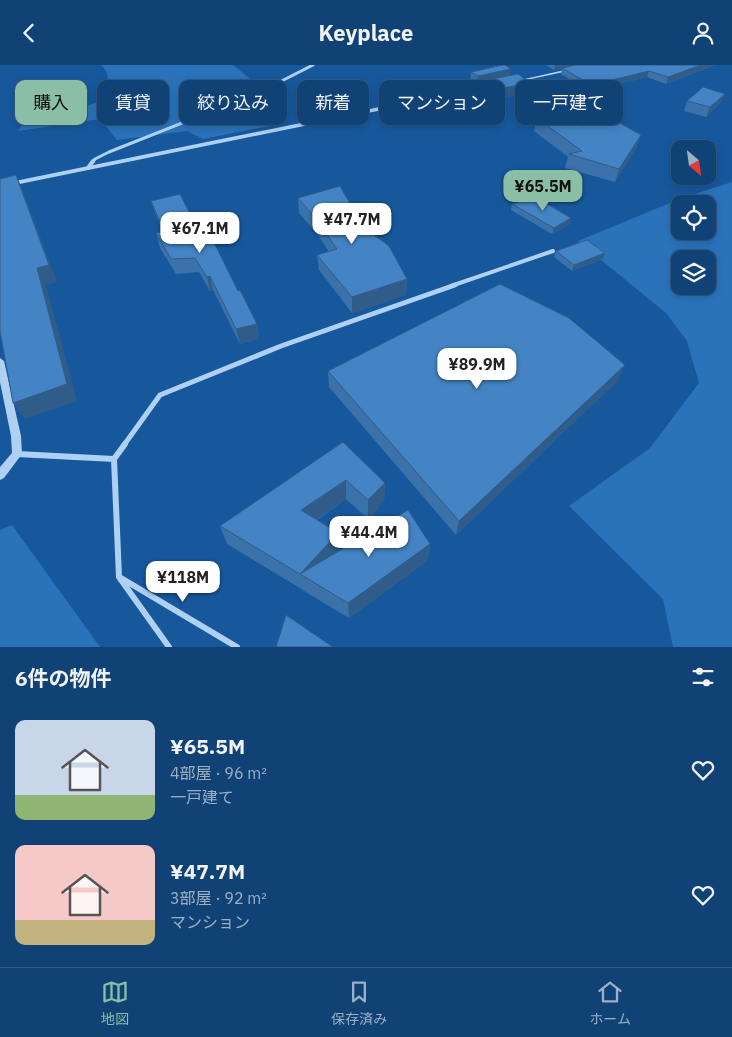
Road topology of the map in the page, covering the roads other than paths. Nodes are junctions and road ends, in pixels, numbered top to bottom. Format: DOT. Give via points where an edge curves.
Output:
graph roads {
  1 [pos="313,65"];
  2 [pos="594,65"];
  3 [pos="88,168"];
  4 [pos="0,186"];
  5 [pos="553,251"];
  6 [pos="0,361"];
  7 [pos="17,455"];
  8 [pos="114,459"];
  9 [pos="0,475"];
  10 [pos="119,577"];
  11 [pos="169,647"];
  12 [pos="237,647"];
  1 -- 3 [label="street" via="251,95 109,152 95,159"];
  2 -- 3 [label="street"];
  3 -- 4 [label="street"];
  5 -- 8 [label="street" via="281,346 160,395"];
  6 -- 7 [label="street"];
  7 -- 8 [label="street"];
  7 -- 9 [label="street"];
  8 -- 10 [label="street"];
  10 -- 11 [label="street"];
  10 -- 12 [label="street"];
}
